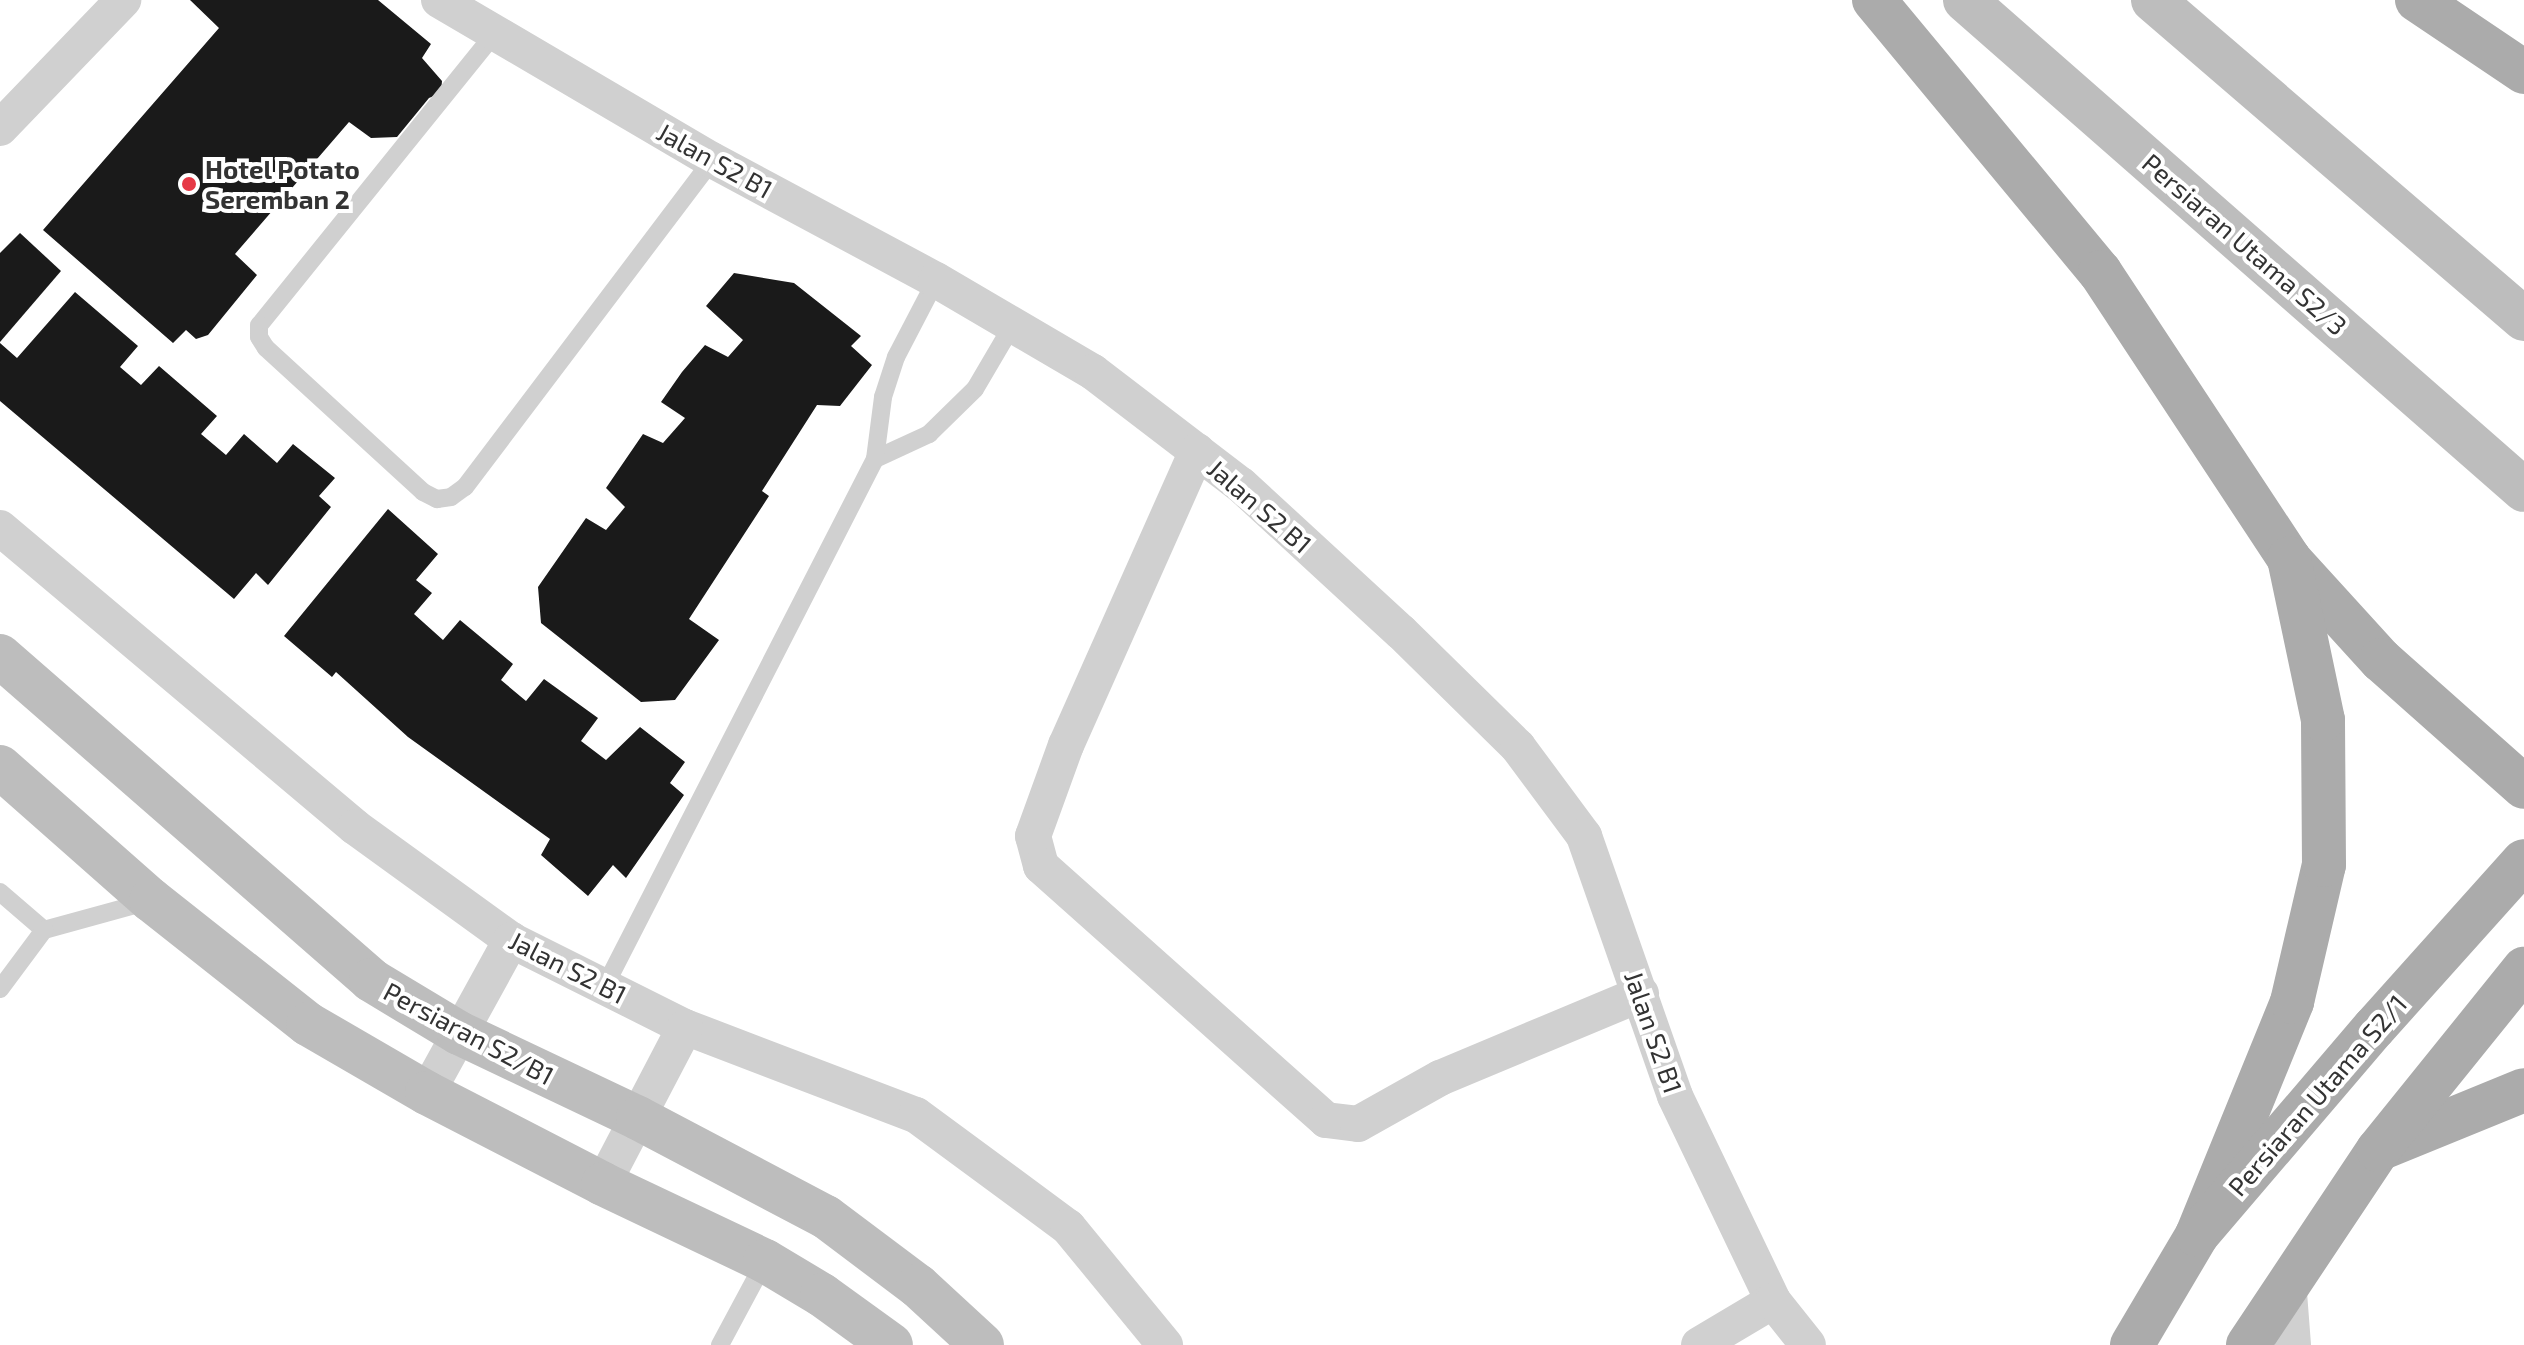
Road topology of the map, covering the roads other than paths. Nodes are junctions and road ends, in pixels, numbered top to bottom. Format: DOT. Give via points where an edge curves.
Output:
graph roads {
  1 [pos="123,0"];
  2 [pos="439,0"];
  3 [pos="1874,0"];
  4 [pos="1965,0"];
  5 [pos="2153,0"];
  6 [pos="2417,0"];
  7 [pos="495,33"];
  8 [pos="2524,72"];
  9 [pos="0,128"];
  10 [pos="712,160"];
  11 [pos="936,280"];
  12 [pos="2524,319"];
  13 [pos="1012,326"];
  14 [pos="1197,451"];
  15 [pos="875,459"];
  16 [pos="2524,490"];
  17 [pos="0,528"];
  18 [pos="2289,559"];
  19 [pos="0,656"];
  20 [pos="0,767"];
  21 [pos="2524,787"];
  22 [pos="2524,861"];
  23 [pos="0,892"];
  24 [pos="151,900"];
  25 [pos="44,930"];
  26 [pos="511,940"];
  27 [pos="2524,969"];
  28 [pos="605,986"];
  29 [pos="0,989"];
  30 [pos="1641,994"];
  31 [pos="685,1027"];
  32 [pos="459,1033"];
  33 [pos="2524,1090"];
  34 [pos="427,1093"];
  35 [pos="638,1118"];
  36 [pos="2378,1150"];
  37 [pos="603,1184"];
  38 [pos="2197,1235"];
  39 [pos="765,1261"];
  40 [pos="2288,1280"];
  41 [pos="1773,1301"];
  42 [pos="720,1345"];
  43 [pos="891,1345"];
  44 [pos="982,1345"];
  45 [pos="1165,1345"];
  46 [pos="1699,1345"];
  47 [pos="1808,1345"];
  48 [pos="2132,1345"];
  49 [pos="2248,1345"];
  50 [pos="2293,1345"];
  1 -- 9 [label="street"];
  2 -- 7 [label="street, Jalan S2 B1"];
  3 -- 18 [label="main road" via="2100,272"];
  4 -- 16 [label="street, Persiaran Utama S2/3"];
  5 -- 12 [label="street"];
  6 -- 8 [label="main road"];
  7 -- 10 [label="street, Jalan S2 B1"];
  7 -- 10 [label="lane" via="259,325 266,348 423,492 437,499 465,487"];
  10 -- 11 [label="street, Jalan S2 B1"];
  11 -- 13 [label="street, Jalan S2 B1"];
  11 -- 15 [label="lane" via="896,357 883,397"];
  13 -- 14 [label="street, Jalan S2 B1" via="1093,372"];
  13 -- 15 [label="lane" via="975,389 929,434"];
  14 -- 30 [label="street, Jalan S2 B1" via="1390,622 1518,747 1584,836"];
  14 -- 30 [label="street" via="1066,745 1033,836 1041,866 1326,1120 1358,1124 1440,1078"];
  15 -- 28 [label="lane"];
  17 -- 26 [label="street, Jalan S2 B1" via="355,827"];
  18 -- 21 [label="main road" via="2381,660"];
  18 -- 38 [label="main road" via="2323,720 2324,865 2292,1002"];
  19 -- 32 [label="street, Persiaran S2/B1" via="371,980"];
  20 -- 24 [label="street"];
  22 -- 38 [label="main road, Persiaran Utama S2/1"];
  23 -- 25 [label="lane"];
  24 -- 25 [label="lane"];
  24 -- 34 [label="street" via="308,1024"];
  25 -- 29 [label="lane"];
  26 -- 28 [label="street, Jalan S2 B1"];
  26 -- 32 [label="street"];
  27 -- 36 [label="main road"];
  28 -- 31 [label="street, Jalan S2 B1"];
  30 -- 41 [label="street, Jalan S2 B1" via="1675,1096"];
  31 -- 35 [label="street"];
  31 -- 45 [label="street, Jalan S2 B1" via="916,1115 1068,1227"];
  32 -- 34 [label="street"];
  32 -- 35 [label="street, Persiaran S2/B1"];
  33 -- 36 [label="main road"];
  34 -- 37 [label="street"];
  35 -- 37 [label="street"];
  35 -- 44 [label="street, Persiaran S2/B1" via="826,1217 918,1286"];
  36 -- 40 [label="main road"];
  37 -- 39 [label="street"];
  38 -- 48 [label="main road, Persiaran Utama S2/1"];
  39 -- 42 [label="lane"];
  39 -- 43 [label="street"];
  40 -- 49 [label="main road"];
  40 -- 50 [label="street"];
  41 -- 46 [label="street"];
  41 -- 47 [label="street, Jalan S2 B1"];
}
